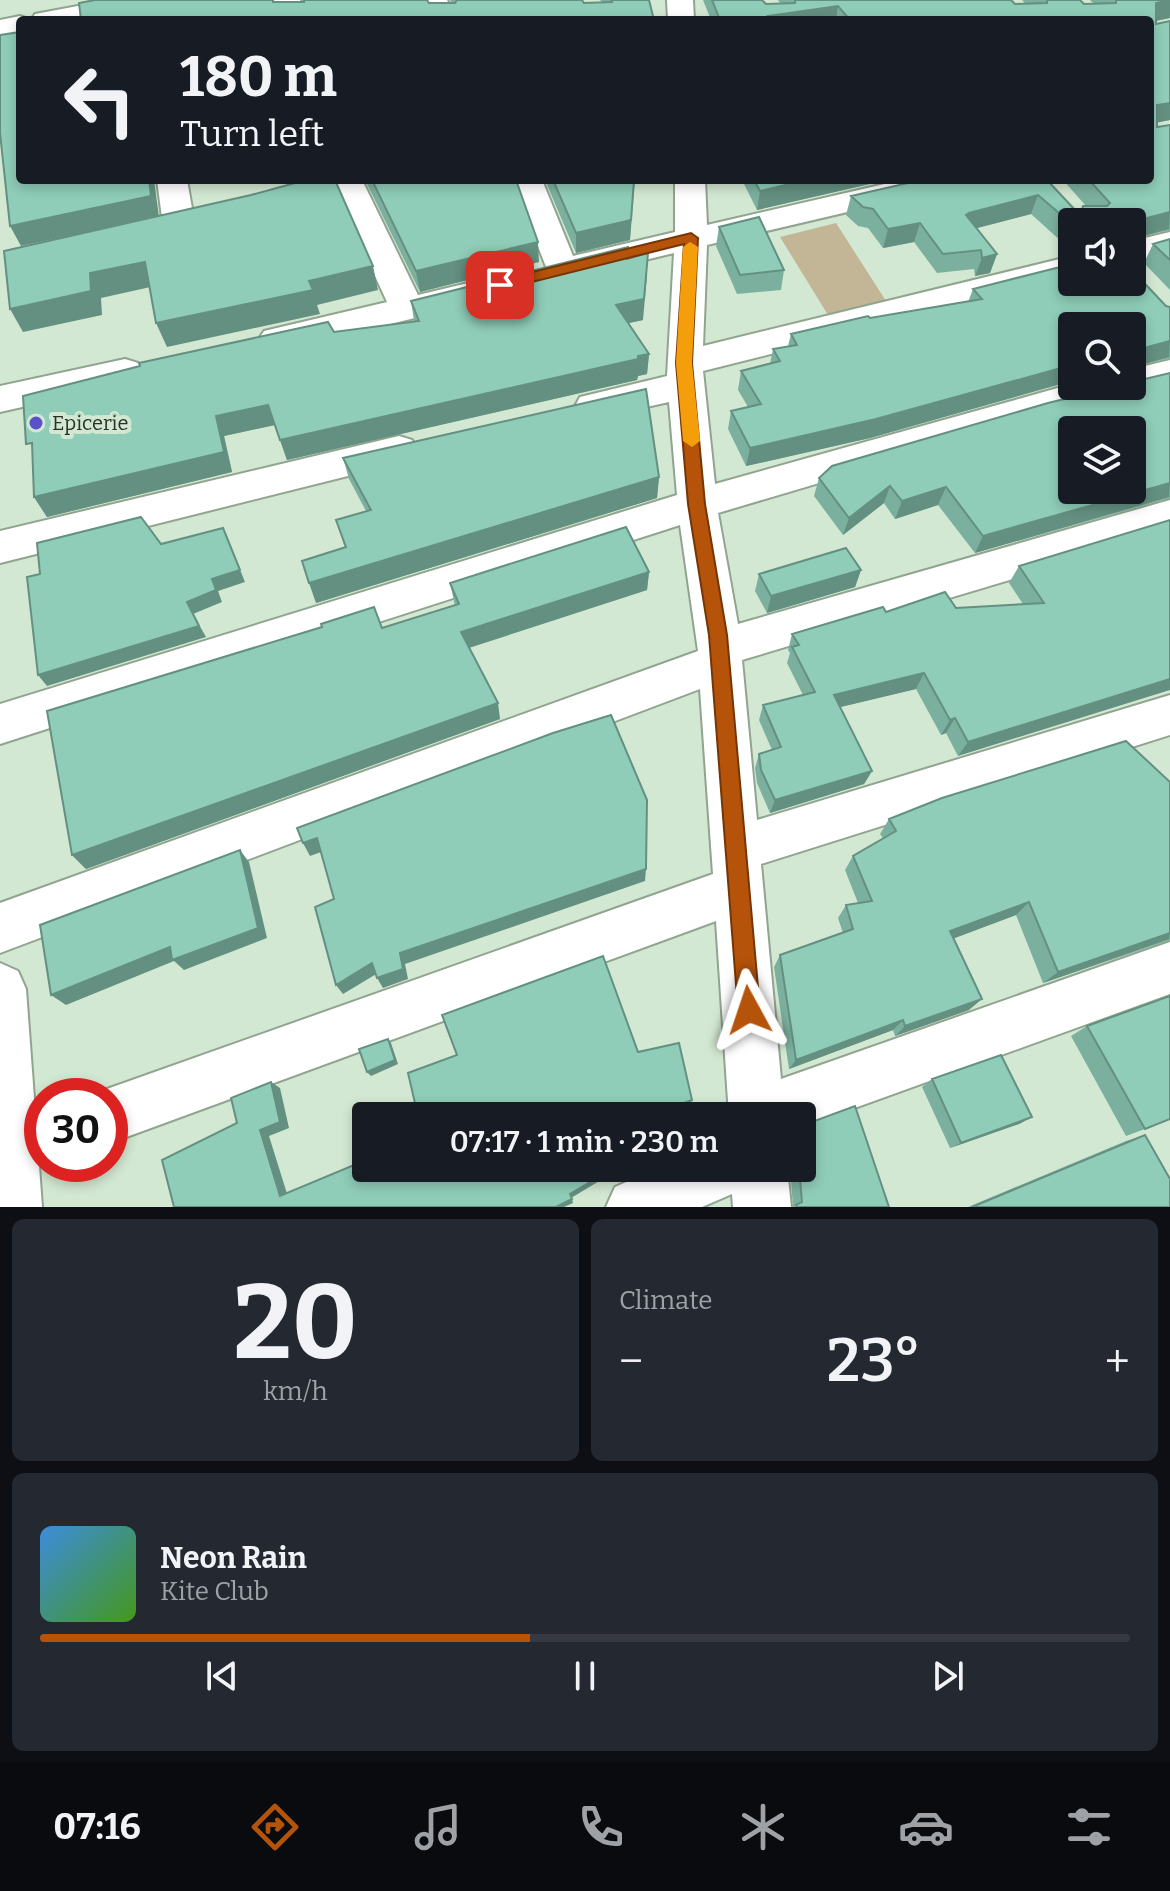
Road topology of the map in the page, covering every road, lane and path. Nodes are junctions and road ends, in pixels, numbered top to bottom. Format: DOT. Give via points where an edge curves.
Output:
graph roads {
  1 [pos="139,8"];
  2 [pos="76,16"];
  3 [pos="173,184"];
  4 [pos="332,184"];
  5 [pos="349,184"];
  6 [pos="527,184"];
  7 [pos="690,184"];
  8 [pos="926,184"];
  9 [pos="255,205"];
  10 [pos="179,224"];
  11 [pos="691,238"];
  12 [pos="1170,242"];
  13 [pos="1146,248"];
  14 [pos="1058,271"];
  15 [pos="531,277"];
  16 [pos="408,310"];
  17 [pos="241,347"];
  18 [pos="151,367"];
  19 [pos="1170,373"];
  20 [pos="686,374"];
  21 [pos="1146,379"];
  22 [pos="0,399"];
  23 [pos="1059,400"];
  24 [pos="565,413"];
  25 [pos="427,444"];
  26 [pos="697,504"];
  27 [pos="1170,516"];
  28 [pos="0,547"];
  29 [pos="720,655"];
  30 [pos="1170,715"];
  31 [pos="0,724"];
  32 [pos="737,869"];
  33 [pos="0,928"];
  34 [pos="1170,968"];
  35 [pos="0,989"];
  36 [pos="756,1102"];
  37 [pos="796,1102"];
  38 [pos="128,1108"];
  39 [pos="24,1134"];
  40 [pos="24,1155"];
  41 [pos="693,1182"];
  42 [pos="760,1182"];
  43 [pos="13,1207"];
  44 [pos="635,1207"];
  45 [pos="762,1207"];
  1 -- 2 [label="street"];
  3 -- 10 [label="street"];
  4 -- 9 [label="street"];
  5 -- 16 [label="street"];
  6 -- 15 [label="street"];
  7 -- 11 [label="street"];
  8 -- 11 [label="street"];
  11 -- 15 [label="street"];
  11 -- 20 [label="street"];
  12 -- 13 [label="street"];
  14 -- 20 [label="street"];
  15 -- 16 [label="street"];
  16 -- 17 [label="street"];
  18 -- 22 [label="street"];
  19 -- 21 [label="street"];
  20 -- 24 [label="street"];
  20 -- 26 [label="street"];
  23 -- 26 [label="street"];
  25 -- 28 [label="street"];
  26 -- 29 [label="street"];
  26 -- 31 [label="street"];
  27 -- 29 [label="street"];
  29 -- 32 [label="street"];
  29 -- 33 [label="street"];
  30 -- 32 [label="street"];
  32 -- 36 [label="street"];
  32 -- 38 [label="street"];
  34 -- 37 [label="street"];
  35 -- 39 [label="street"];
  40 -- 43 [label="street"];
  41 -- 44 [label="street"];
  42 -- 45 [label="street"];
}
